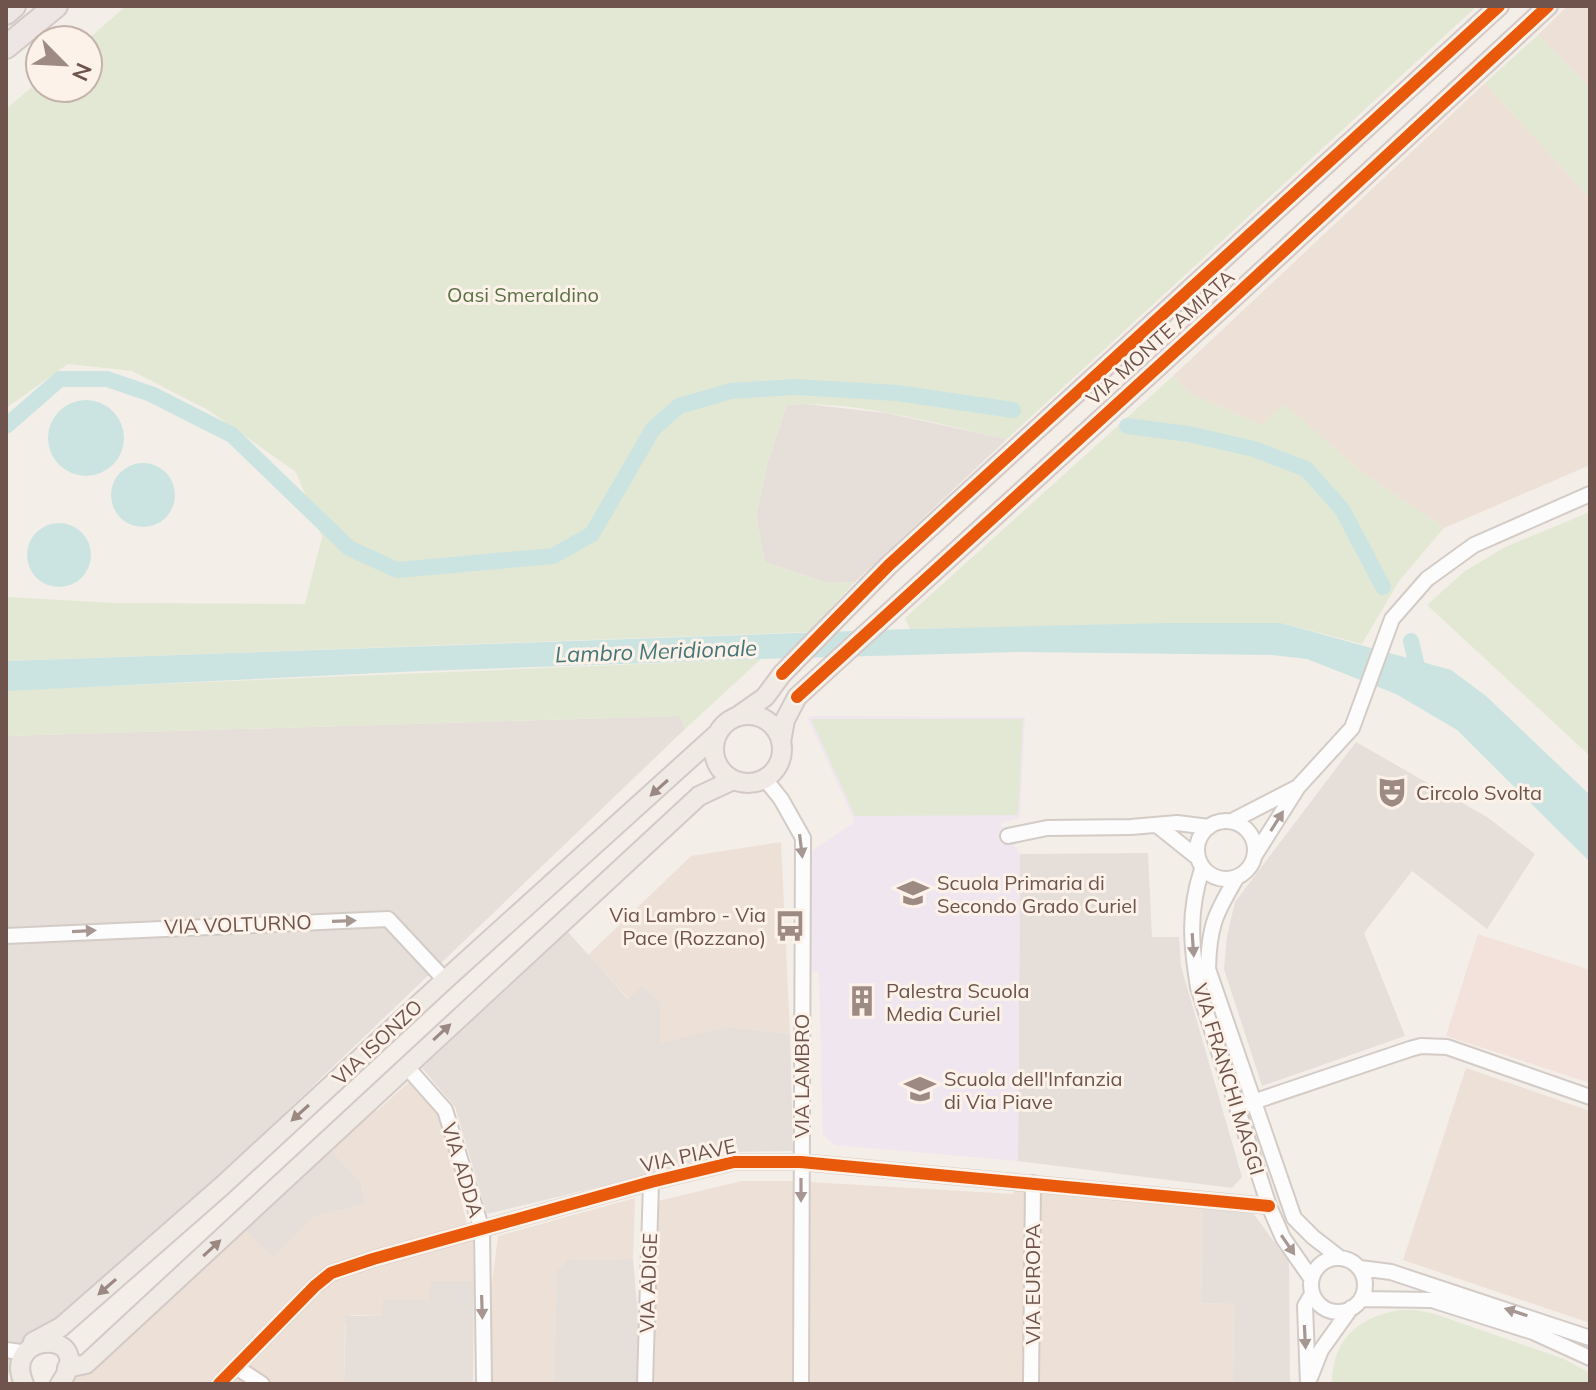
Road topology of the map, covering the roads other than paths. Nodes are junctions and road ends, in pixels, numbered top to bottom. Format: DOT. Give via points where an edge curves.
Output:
graph roads {
  1 [pos="14,6"];
  2 [pos="56,6"];
  3 [pos="1499,6"];
  4 [pos="1548,6"];
  5 [pos="6,13"];
  6 [pos="6,47"];
  7 [pos="1590,494"];
  8 [pos="738,716"];
  9 [pos="716,735"];
  10 [pos="781,742"];
  11 [pos="765,779"];
  12 [pos="733,780"];
  13 [pos="1298,787"];
  14 [pos="1232,821"];
  15 [pos="1158,826"];
  16 [pos="1209,827"];
  17 [pos="1008,836"];
  18 [pos="1255,855"];
  19 [pos="1200,863"];
  20 [pos="1237,877"];
  21 [pos="6,936"];
  22 [pos="445,980"];
  23 [pos="406,1066"];
  24 [pos="1590,1097"];
  25 [pos="1253,1102"];
  26 [pos="1237,1107"];
  27 [pos="801,1162"];
  28 [pos="651,1182"];
  29 [pos="1033,1183"];
  30 [pos="1269,1206"];
  31 [pos="482,1230"];
  32 [pos="1340,1258"];
  33 [pos="1360,1268"];
  34 [pos="1311,1278"];
  35 [pos="1312,1294"];
  36 [pos="1356,1304"];
  37 [pos="1590,1338"];
  38 [pos="20,1350"];
  39 [pos="1590,1358"];
  40 [pos="236,1367"];
  41 [pos="6,1378"];
  42 [pos="63,1380"];
  43 [pos="1308,1383"];
  44 [pos="24,1384"];
  45 [pos="219,1384"];
  46 [pos="262,1384"];
  47 [pos="484,1384"];
  48 [pos="645,1384"];
  49 [pos="801,1384"];
  50 [pos="1031,1384"];
  1 -- 5 [label="highway"];
  2 -- 6 [label="highway"];
  3 -- 8 [label="main road, VIA MONTE AMIATA" via="889,565 765,697"];
  4 -- 10 [label="main road, VIA MONTE AMIATA" via="797,697"];
  7 -- 13 [label="street" via="1474,545 1427,579 1392,619 1352,728"];
  8 -- 9 [label="main road"];
  8 -- 10 [label="main road" via="760,717 777,731"];
  9 -- 12 [label="main road" via="714,756"];
  9 -- 22 [label="main road, VIA ISONZO, one-way"];
  10 -- 11 [label="main road" via="779,763"];
  11 -- 12 [label="main road"];
  11 -- 27 [label="street, VIA LAMBRO, one-way" via="803,838"];
  23 -- 12 [label="main road, VIA ISONZO, one-way" via="699,796"];
  13 -- 14 [label="street"];
  18 -- 13 [label="street, one-way"];
  14 -- 16 [label="street"];
  14 -- 18 [label="street" via="1250,833"];
  15 -- 16 [label="street"];
  15 -- 17 [label="street" via="1047,828"];
  15 -- 19 [label="street"];
  16 -- 19 [label="street" via="1198,842"];
  18 -- 20 [label="street" via="1249,869"];
  19 -- 20 [label="street" via="1214,877"];
  19 -- 26 [label="street, VIA FRANCHI MAGGI, one-way" via="1192,952"];
  20 -- 25 [label="street, VIA FRANCHI MAGGI" via="1209,933 1208,969"];
  21 -- 22 [label="street, VIA VOLTURNO, one-way" via="388,919"];
  22 -- 38 [label="main road, VIA ISONZO, one-way" via="61,1327"];
  23 -- 31 [label="street, VIA ADDA" via="445,1110"];
  42 -- 23 [label="main road, VIA ISONZO, one-way"];
  24 -- 25 [label="street" via="1434,1045"];
  25 -- 26 [label="street"];
  25 -- 32 [label="street, VIA FRANCHI MAGGI" via="1294,1218"];
  26 -- 30 [label="street, VIA FRANCHI MAGGI"];
  27 -- 28 [label="street, VIA PIAVE" via="734,1162"];
  27 -- 29 [label="street, VIA PIAVE"];
  27 -- 49 [label="street, VIA LAMBRO, one-way"];
  28 -- 31 [label="street, VIA PIAVE"];
  28 -- 48 [label="street, VIA ADIGE"];
  29 -- 30 [label="street, VIA PIAVE"];
  29 -- 50 [label="street, VIA EUROPA"];
  30 -- 34 [label="street, VIA FRANCHI MAGGI, one-way" via="1283,1238"];
  31 -- 40 [label="street, VIA PIAVE" via="331,1273"];
  31 -- 47 [label="street, VIA ADDA, one-way"];
  32 -- 33 [label="street"];
  32 -- 34 [label="street" via="1318,1266"];
  33 -- 36 [label="street" via="1365,1283"];
  37 -- 33 [label="street, one-way" via="1391,1272"];
  34 -- 35 [label="street"];
  35 -- 36 [label="street" via="1328,1310 1338,1312"];
  35 -- 43 [label="street, one-way" via="1305,1306"];
  36 -- 39 [label="street" via="1432,1300 1533,1332"];
  36 -- 43 [label="street" via="1321,1350"];
  38 -- 41 [label="main road, VIA ISONZO"];
  38 -- 42 [label="main road" via="50,1342 58,1346 67,1360"];
  38 -- 44 [label="main road" via="17,1371"];
  40 -- 45 [label="street, VIA PIAVE"];
  40 -- 46 [label="street"];
}
